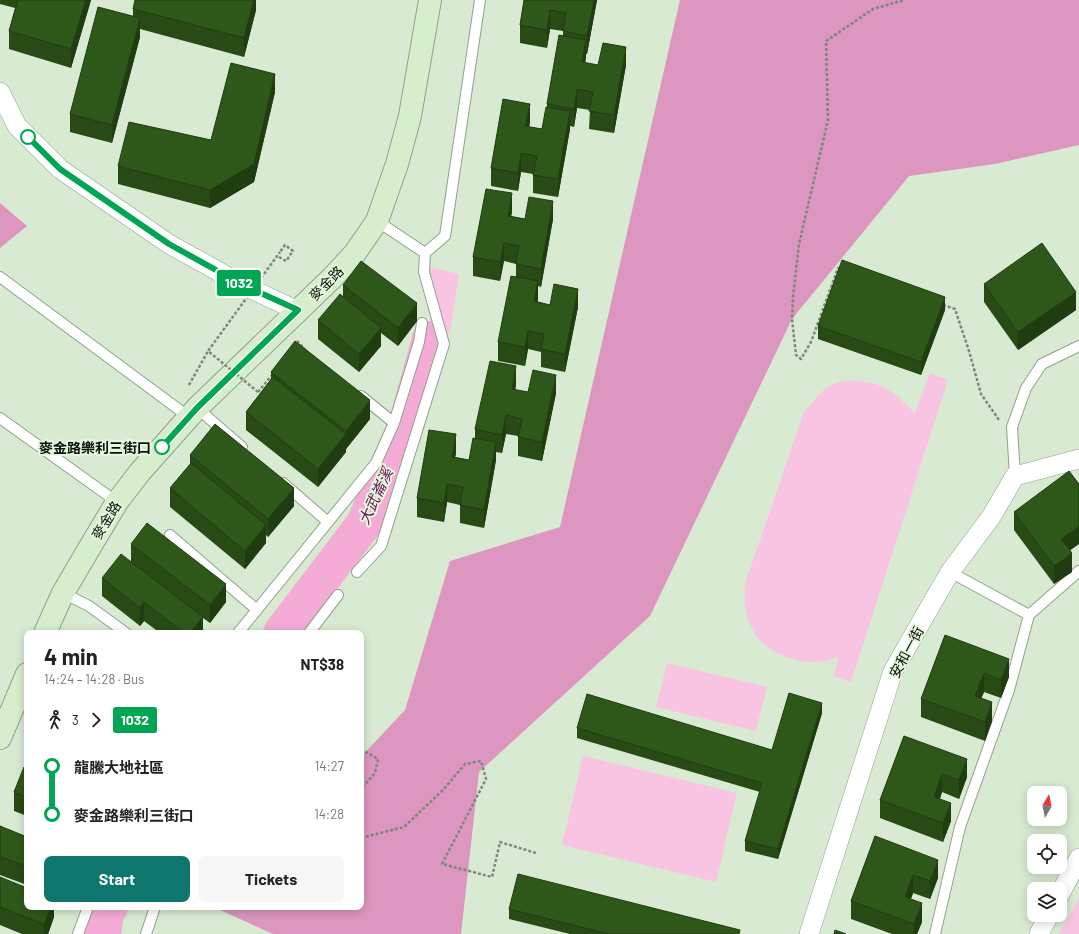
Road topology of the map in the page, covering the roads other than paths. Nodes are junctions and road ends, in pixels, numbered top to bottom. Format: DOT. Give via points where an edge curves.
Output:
graph roads {
  1 [pos="430,0"];
  2 [pos="480,0"];
  3 [pos="0,92"];
  4 [pos="378,221"];
  5 [pos="425,253"];
  6 [pos="0,277"];
  7 [pos="298,310"];
  8 [pos="422,323"];
  9 [pos="1079,346"];
  10 [pos="353,390"];
  11 [pos="193,412"];
  12 [pos="0,418"];
  13 [pos="394,423"];
  14 [pos="250,454"];
  15 [pos="1079,459"];
  16 [pos="274,475"];
  17 [pos="1015,476"];
  18 [pos="117,502"];
  19 [pos="328,522"];
  20 [pos="170,535"];
  21 [pos="1079,571"];
  22 [pos="357,572"];
  23 [pos="950,572"];
  24 [pos="63,593"];
  25 [pos="338,595"];
  26 [pos="257,610"];
  27 [pos="1029,615"];
  28 [pos="45,630"];
  29 [pos="122,630"];
  30 [pos="240,630"];
  31 [pos="311,630"];
  32 [pos="24,681"];
  33 [pos="0,738"];
  34 [pos="1079,858"];
  35 [pos="1066,882"];
  36 [pos="87,910"];
  37 [pos="154,910"];
  38 [pos="1045,922"];
  39 [pos="78,934"];
  40 [pos="146,934"];
  41 [pos="809,934"];
  42 [pos="935,934"];
  43 [pos="1038,934"];
  1 -- 4 [label="street, 麥金路" via="410,116"];
  2 -- 5 [label="lane" via="445,236"];
  3 -- 7 [label="street" via="17,126 60,169 169,244 243,285"];
  4 -- 5 [label="lane"];
  4 -- 7 [label="street, 麥金路" via="355,253"];
  5 -- 22 [label="lane" via="424,272 444,344 381,546"];
  6 -- 11 [label="lane"];
  7 -- 11 [label="street, 麥金路"];
  8 -- 13 [label="lane" via="419,342"];
  9 -- 17 [label="lane" via="1042,364 1026,388 1012,427"];
  10 -- 13 [label="lane"];
  11 -- 14 [label="lane"];
  11 -- 18 [label="street, 麥金路"];
  12 -- 18 [label="lane"];
  13 -- 19 [label="lane" via="376,463"];
  15 -- 17 [label="street"];
  16 -- 19 [label="lane"];
  17 -- 23 [label="street, 安和一街" via="991,517"];
  18 -- 24 [label="street, 麥金路"];
  19 -- 26 [label="lane"];
  20 -- 26 [label="lane"];
  21 -- 27 [label="lane"];
  23 -- 27 [label="lane"];
  23 -- 41 [label="street, 安和一街" via="893,671"];
  24 -- 28 [label="street, 麥金路"];
  24 -- 29 [label="lane" via="89,606"];
  25 -- 31 [label="lane"];
  26 -- 30 [label="lane"];
  27 -- 42 [label="lane" via="1009,690 960,827"];
  32 -- 33 [label="street"];
  34 -- 35 [label="street"];
  36 -- 39 [label="lane"];
  37 -- 40 [label="lane"];
  38 -- 43 [label="street"];
}
